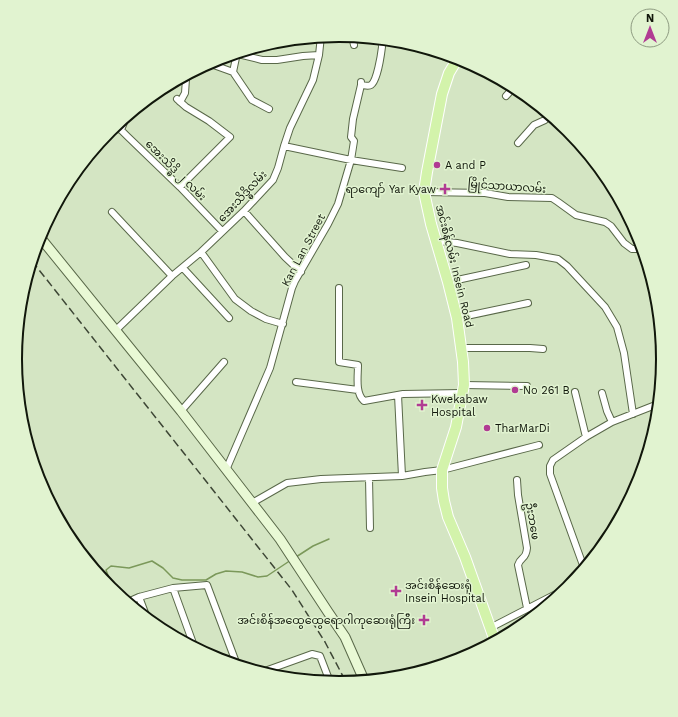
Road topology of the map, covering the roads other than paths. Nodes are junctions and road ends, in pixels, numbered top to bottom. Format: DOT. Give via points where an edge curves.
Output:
graph roads {
  1 [pos="320,42"];
  2 [pos="353,42"];
  3 [pos="382,44"];
  4 [pos="354,45"];
  5 [pos="245,56"];
  6 [pos="319,56"];
  7 [pos="235,59"];
  8 [pos="455,64"];
  9 [pos="217,66"];
  10 [pos="233,72"];
  11 [pos="186,81"];
  12 [pos="510,92"];
  13 [pos="506,96"];
  14 [pos="269,110"];
  15 [pos="546,118"];
  16 [pos="121,130"];
  17 [pos="518,143"];
  18 [pos="284,146"];
  19 [pos="351,160"];
  20 [pos="402,168"];
  21 [pos="180,187"];
  22 [pos="424,192"];
  23 [pos="244,211"];
  24 [pos="112,212"];
  25 [pos="222,231"];
  26 [pos="437,241"];
  27 [pos="44,242"];
  28 [pos="636,249"];
  29 [pos="201,252"];
  30 [pos="526,265"];
  31 [pos="183,268"];
  32 [pos="301,272"];
  33 [pos="172,276"];
  34 [pos="448,282"];
  35 [pos="340,288"];
  36 [pos="528,303"];
  37 [pos="229,318"];
  38 [pos="457,318"];
  39 [pos="283,324"];
  40 [pos="116,330"];
  41 [pos="461,348"];
  42 [pos="543,348"];
  43 [pos="224,362"];
  44 [pos="296,382"];
  45 [pos="527,386"];
  46 [pos="463,389"];
  47 [pos="358,390"];
  48 [pos="575,392"];
  49 [pos="602,393"];
  50 [pos="398,395"];
  51 [pos="652,406"];
  52 [pos="181,411"];
  53 [pos="633,414"];
  54 [pos="612,422"];
  55 [pos="586,437"];
  56 [pos="539,445"];
  57 [pos="226,470"];
  58 [pos="442,470"];
  59 [pos="402,476"];
  60 [pos="369,478"];
  61 [pos="516,480"];
  62 [pos="252,503"];
  63 [pos="370,528"];
  64 [pos="582,562"];
  65 [pos="173,588"];
  66 [pos="139,597"];
  67 [pos="545,599"];
  68 [pos="133,600"];
  69 [pos="143,608"];
  70 [pos="527,608"];
  71 [pos="490,628"];
  72 [pos="493,635"];
  73 [pos="191,639"];
  74 [pos="235,658"];
  75 [pos="273,668"];
  76 [pos="327,675"];
  77 [pos="362,675"];
  1 -- 6 [label="street, အေးသိဒ္ဓိလမ်း"];
  2 -- 4 [label="street"];
  3 -- 19 [label="street, Kan Lan Street" via="372,85 361,84 353,119 351,137 354,141"];
  5 -- 6 [label="street" via="262,60"];
  6 -- 18 [label="street, အေးသိဒ္ဓိလမ်း" via="313,80"];
  7 -- 10 [label="street"];
  8 -- 22 [label="main road, အင်းစိန်လမ်း Insein Road" via="442,94"];
  9 -- 10 [label="street"];
  10 -- 14 [label="street" via="252,100"];
  11 -- 21 [label="street" via="185,93 178,100 230,137"];
  12 -- 13 [label="street"];
  15 -- 17 [label="street" via="534,125"];
  16 -- 21 [label="street, အေးသိဒ္ဓိ ၂ လမ်း"];
  18 -- 19 [label="street"];
  18 -- 23 [label="street, အေးသိဒ္ဓိလမ်း" via="273,180"];
  19 -- 20 [label="street"];
  19 -- 32 [label="street, Kan Lan Street" via="338,204"];
  21 -- 25 [label="street, အေးသိဒ္ဓိ ၂ လမ်း"];
  22 -- 26 [label="main road, အင်းစိန်လမ်း Insein Road"];
  22 -- 28 [label="street, မြိုင်သာယာလမ်း" via="552,198 576,215 605,222 624,243"];
  23 -- 25 [label="street, အေးသိဒ္ဓိလမ်း"];
  23 -- 32 [label="street"];
  24 -- 33 [label="street"];
  25 -- 29 [label="street, အေးသိဒ္ဓိလမ်း"];
  26 -- 34 [label="main road, အင်းစိန်လမ်း Insein Road"];
  26 -- 53 [label="street" via="510,254 536,254 558,259 567,266 605,307 617,327 624,353"];
  27 -- 40 [label="main road"];
  29 -- 31 [label="street, အေးသိဒ္ဓိလမ်း"];
  29 -- 39 [label="street" via="235,299 266,319"];
  30 -- 34 [label="street"];
  31 -- 33 [label="street, အေးသိဒ္ဓိလမ်း"];
  31 -- 37 [label="street"];
  32 -- 39 [label="street, Kan Lan Street" via="292,288"];
  33 -- 40 [label="street, အေးသိဒ္ဓိလမ်း"];
  34 -- 38 [label="main road, အင်းစိန်လမ်း Insein Road"];
  35 -- 47 [label="street" via="339,362 358,365"];
  36 -- 38 [label="street"];
  38 -- 41 [label="main road, အင်းစိန်လမ်း Insein Road"];
  39 -- 57 [label="street, Kan Lan Street" via="270,368"];
  40 -- 52 [label="main road"];
  41 -- 42 [label="street"];
  41 -- 46 [label="main road, အင်းစိန်လမ်း Insein Road"];
  43 -- 52 [label="street"];
  44 -- 47 [label="street"];
  45 -- 46 [label="street"];
  46 -- 50 [label="street"];
  46 -- 58 [label="main road, အင်းစိန်လမ်း Insein Road" via="456,426"];
  47 -- 50 [label="street" via="364,400"];
  48 -- 55 [label="street"];
  49 -- 54 [label="street"];
  50 -- 59 [label="street"];
  51 -- 53 [label="street"];
  52 -- 57 [label="main road"];
  53 -- 54 [label="street"];
  54 -- 55 [label="street"];
  55 -- 64 [label="street" via="553,460 550,466 550,474"];
  56 -- 58 [label="street"];
  57 -- 62 [label="main road"];
  58 -- 59 [label="street"];
  58 -- 71 [label="main road, အင်းစိန်လမ်း Insein Road" via="442,488 448,517"];
  59 -- 60 [label="street"];
  60 -- 62 [label="street" via="287,482"];
  60 -- 63 [label="street"];
  61 -- 70 [label="street, ဦးဘဖေ" via="527,548 525,557 518,565"];
  62 -- 77 [label="main road" via="345,637"];
  65 -- 66 [label="street"];
  65 -- 73 [label="street"];
  65 -- 74 [label="street" via="207,585"];
  66 -- 68 [label="street"];
  66 -- 69 [label="street"];
  67 -- 70 [label="street"];
  70 -- 71 [label="street"];
  71 -- 72 [label="main road, အင်းစိန်လမ်း Insein Road"];
  75 -- 76 [label="street" via="316,654 320,656"];
}
